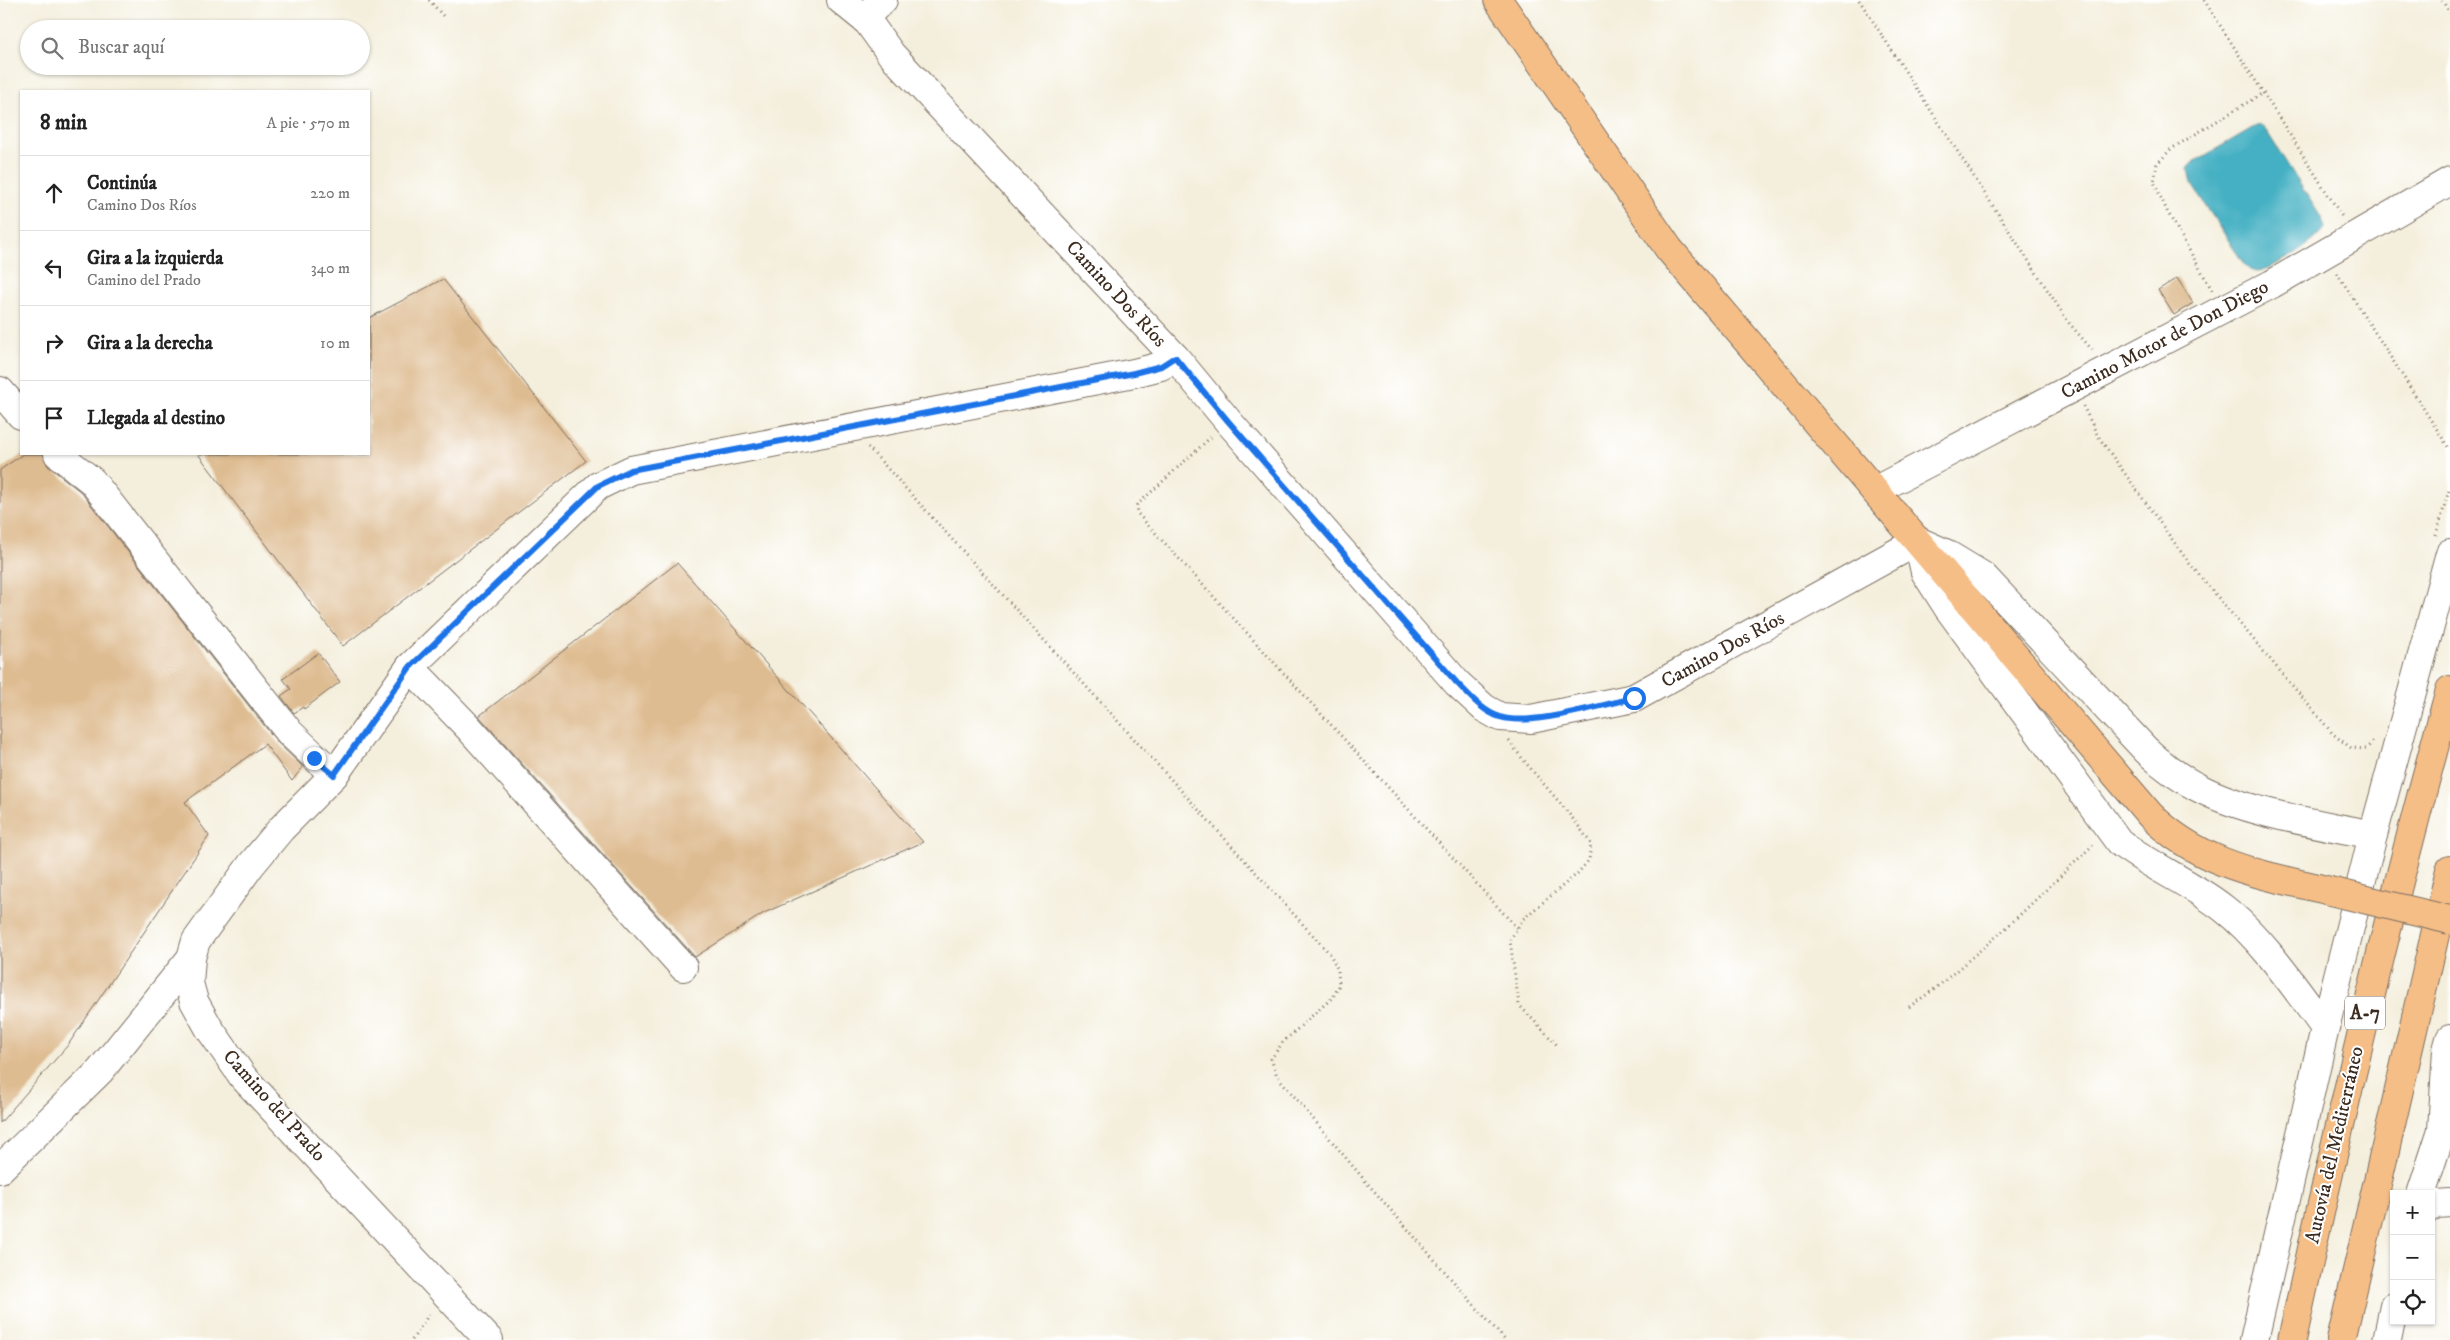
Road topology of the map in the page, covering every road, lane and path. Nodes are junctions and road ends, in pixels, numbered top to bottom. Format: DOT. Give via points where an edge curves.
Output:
graph roads {
  1 [pos="429,0"];
  2 [pos="841,0"];
  3 [pos="1498,0"];
  4 [pos="1859,0"];
  5 [pos="2204,0"];
  6 [pos="2442,0"];
  7 [pos="876,11"];
  8 [pos="2450,13"];
  9 [pos="444,17"];
  10 [pos="2263,93"];
  11 [pos="2450,181"];
  12 [pos="2346,224"];
  13 [pos="2325,253"];
  14 [pos="2224,310"];
  15 [pos="2102,353"];
  16 [pos="1175,357"];
  17 [pos="2074,388"];
  18 [pos="0,391"];
  19 [pos="20,414"];
  20 [pos="1228,421"];
  21 [pos="850,429"];
  22 [pos="2450,450"];
  23 [pos="59,455"];
  24 [pos="2450,487"];
  25 [pos="1876,490"];
  26 [pos="1918,541"];
  27 [pos="2442,548"];
  28 [pos="410,667"];
  29 [pos="2450,690"];
  30 [pos="2377,732"];
  31 [pos="1508,740"];
  32 [pos="334,775"];
  33 [pos="2111,830"];
  34 [pos="2373,834"];
  35 [pos="2450,870"];
  36 [pos="2450,920"];
  37 [pos="1517,928"];
  38 [pos="191,958"];
  39 [pos="683,967"];
  40 [pos="1909,1007"];
  41 [pos="2325,1028"];
  42 [pos="2450,1039"];
  43 [pos="1558,1046"];
  44 [pos="2442,1130"];
  45 [pos="2450,1165"];
  46 [pos="0,1169"];
  47 [pos="2422,1190"];
  48 [pos="2450,1203"];
  49 [pos="2435,1205"];
  50 [pos="444,1292"];
  51 [pos="2390,1325"];
  52 [pos="412,1340"];
  53 [pos="489,1340"];
  54 [pos="1506,1340"];
  55 [pos="2254,1340"];
  56 [pos="2292,1340"];
  57 [pos="2341,1340"];
  58 [pos="2387,1340"];
  1 -- 9 [label="path"];
  2 -- 7 [label="street, Camino Dos Ríos"];
  3 -- 25 [label="main road" via="1669,249"];
  4 -- 15 [label="path" via="2069,323 2087,346"];
  5 -- 10 [label="path"];
  6 -- 8 [label="path"];
  7 -- 16 [label="street, Camino Dos Ríos" via="891,54"];
  10 -- 12 [label="path"];
  10 -- 14 [label="path" via="2171,149 2157,164 2154,182 2167,211"];
  11 -- 13 [label="street, Camino Motor de Don Diego"];
  13 -- 14 [label="street, Camino Motor de Don Diego"];
  13 -- 22 [label="path"];
  14 -- 17 [label="street, Camino Motor de Don Diego"];
  16 -- 20 [label="street, Camino Dos Ríos"];
  16 -- 21 [label="street, Camino del Prado" via="1161,366 1134,373"];
  17 -- 25 [label="street, Camino Motor de Don Diego"];
  17 -- 30 [label="path" via="2098,436 2189,563 2333,734 2351,748 2366,749"];
  18 -- 19 [label="street"];
  20 -- 26 [label="street, Camino Dos Ríos" via="1457,683 1484,708 1500,717 1531,719 1634,698"];
  20 -- 37 [label="path" via="1137,506 1138,514"];
  21 -- 28 [label="street, Camino del Prado" via="631,470 598,486"];
  21 -- 54 [label="path" via="1330,954 1338,970 1338,986 1333,997 1271,1059 1277,1076"];
  23 -- 32 [label="street" via="92,481 290,733"];
  24 -- 27 [label="path"];
  25 -- 26 [label="main road"];
  26 -- 33 [label="street" via="1925,572 1948,608"];
  26 -- 34 [label="street" via="1984,576 2168,770 2200,789 2252,808"];
  26 -- 36 [label="main road, bridge" via="2079,734 2166,831 2228,866"];
  27 -- 34 [label="street"];
  28 -- 32 [label="street, Camino del Prado"];
  28 -- 39 [label="street" via="468,727"];
  29 -- 56 [label="main road, Autovía del Mediterráneo / A-7" via="2406,846 2371,988"];
  31 -- 37 [label="path" via="1571,813 1591,844 1589,860 1577,874 1523,919"];
  32 -- 38 [label="street, Camino del Prado" via="251,865 196,941"];
  33 -- 40 [label="path" via="2004,929"];
  33 -- 41 [label="street" via="2119,842 2144,861 2222,907 2242,924"];
  34 -- 41 [label="street"];
  35 -- 57 [label="main road, A-7"];
  37 -- 43 [label="path" via="1510,940 1519,1005"];
  38 -- 46 [label="street" via="100,1071"];
  38 -- 50 [label="street, Camino del Prado" via="189,983 194,1001 228,1057"];
  41 -- 55 [label="street"];
  42 -- 44 [label="street"];
  44 -- 45 [label="street"];
  44 -- 47 [label="street"];
  48 -- 49 [label="street"];
  50 -- 52 [label="path"];
  50 -- 53 [label="street, Camino del Prado"];
  51 -- 58 [label="street"];
}
